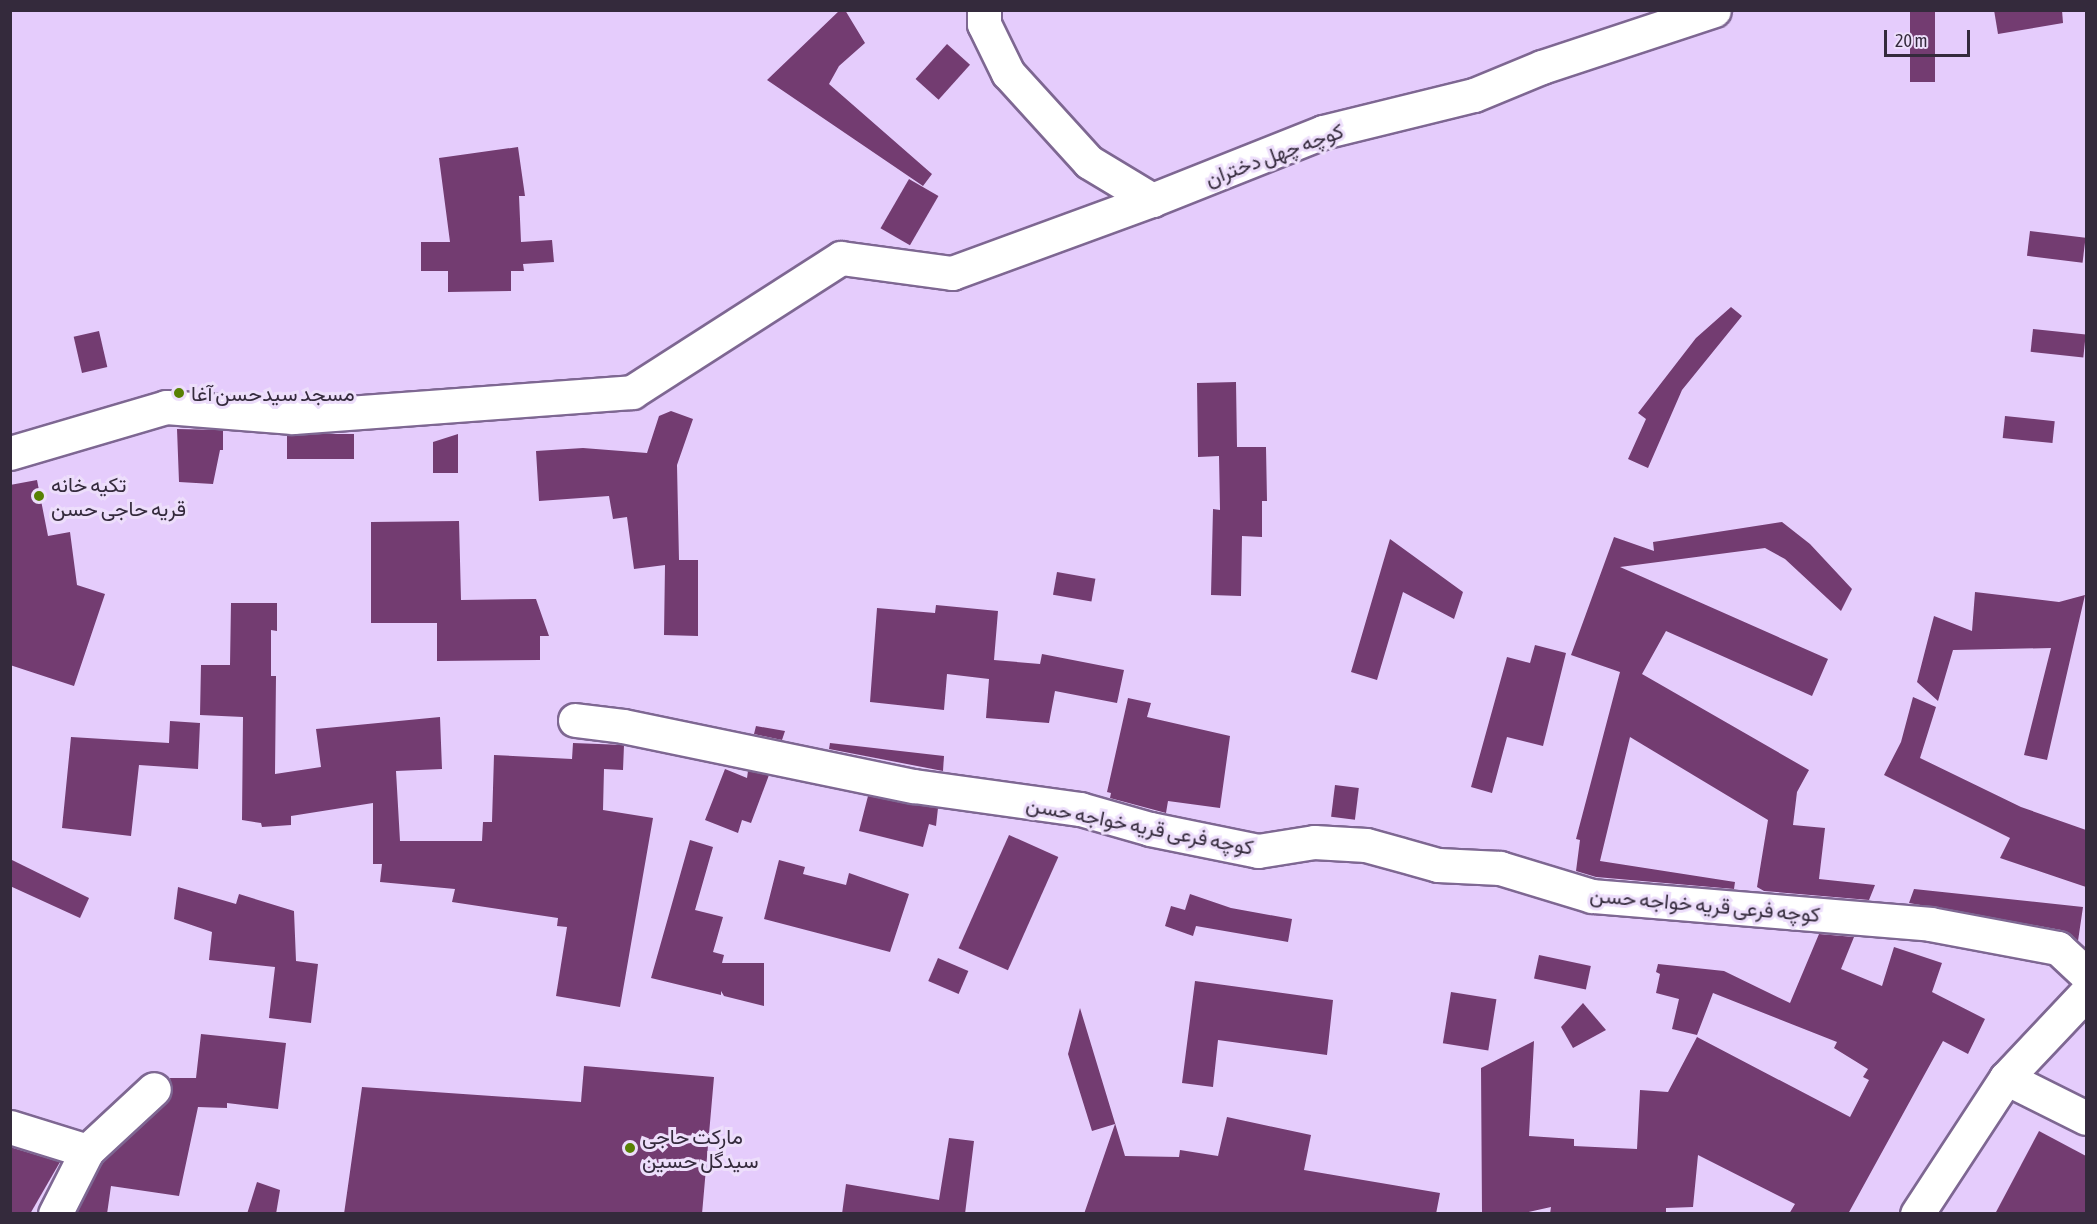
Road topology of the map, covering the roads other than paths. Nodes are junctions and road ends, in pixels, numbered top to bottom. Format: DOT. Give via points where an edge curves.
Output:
graph roads {
  1 [pos="984,10"];
  2 [pos="1714,10"];
  3 [pos="1152,200"];
  4 [pos="10,453"];
  5 [pos="574,720"];
  6 [pos="2086,974"];
  7 [pos="2086,993"];
  8 [pos="2006,1078"];
  9 [pos="154,1089"];
  10 [pos="2086,1118"];
  11 [pos="10,1127"];
  12 [pos="87,1151"];
  13 [pos="55,1214"];
  14 [pos="1917,1214"];
  1 -- 3 [label="main road" via="984,24 1008,73 1089,162"];
  2 -- 3 [label="main road, کوچه چهل دختران" via="1542,67 1474,95 1323,132"];
  3 -- 4 [label="main road, کوچه چهل دختران" via="952,273 841,258 632,392 293,417 166,407"];
  5 -- 6 [label="main road, کوچه فرعی قریه خواجه حسن" via="623,726 914,786 1080,809 1150,829 1258,850 1314,842 1365,845 1438,865 1500,868 1592,896 1930,924 2058,948"];
  7 -- 8 [label="main road"];
  8 -- 10 [label="main road"];
  8 -- 14 [label="main road"];
  9 -- 12 [label="main road"];
  11 -- 12 [label="main road"];
  12 -- 13 [label="main road"];
}
